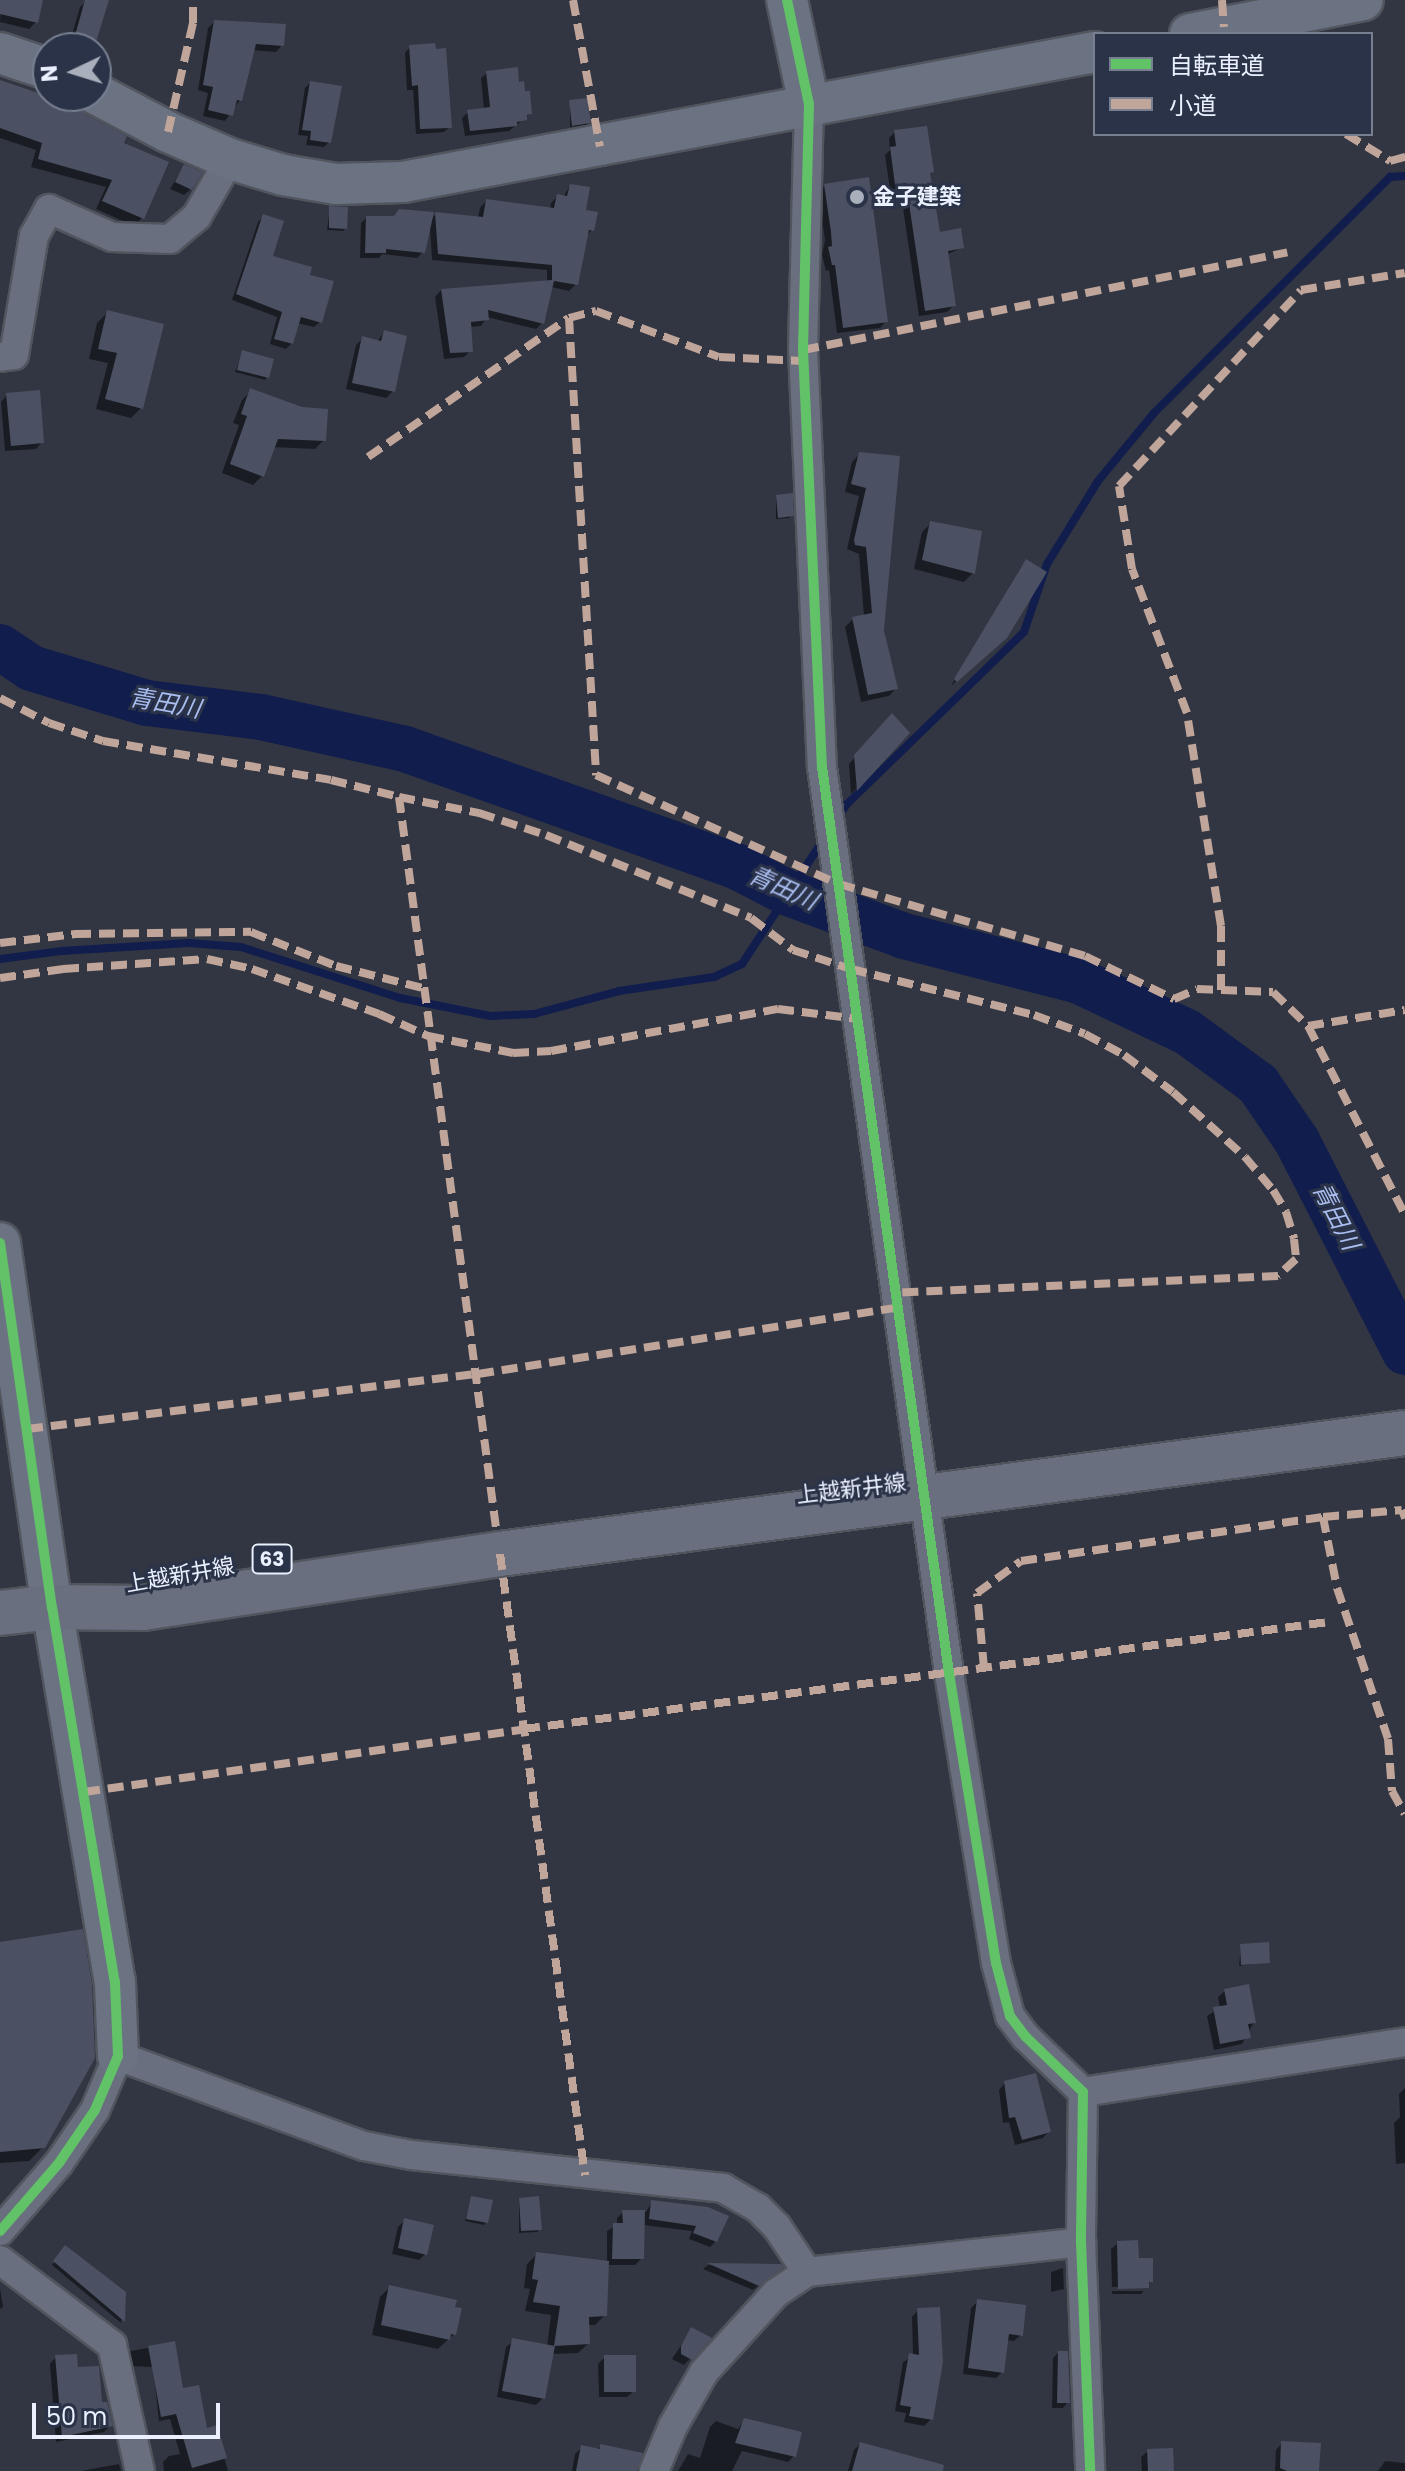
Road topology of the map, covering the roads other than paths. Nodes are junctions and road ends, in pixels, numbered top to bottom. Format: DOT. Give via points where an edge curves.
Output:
graph roads {
  1 [pos="787,0"];
  2 [pos="1363,0"];
  3 [pos="1200,32"];
  4 [pos="1093,52"];
  5 [pos="0,53"];
  6 [pos="32,64"];
  7 [pos="112,102"];
  8 [pos="809,104"];
  9 [pos="230,159"];
  10 [pos="0,357"];
  11 [pos="0,1243"];
  12 [pos="1405,1403"];
  13 [pos="1343,1426"];
  14 [pos="1405,1433"];
  15 [pos="924,1484"];
  16 [pos="52,1607"];
  17 [pos="0,1613"];
  18 [pos="1405,2042"];
  19 [pos="118,2056"];
  20 [pos="1083,2092"];
  21 [pos="0,2231"];
  22 [pos="1081,2242"];
  23 [pos="0,2260"];
  24 [pos="807,2272"];
  25 [pos="140,2471"];
  26 [pos="654,2471"];
  27 [pos="1090,2471"];
  1 -- 8 [label="street"];
  2 -- 3 [label="street"];
  4 -- 8 [label="street"];
  5 -- 6 [label="street"];
  7 -- 9 [label="street"];
  8 -- 9 [label="street" via="403,182 336,184"];
  8 -- 15 [label="street" via="803,361 822,767"];
  9 -- 10 [label="street" via="197,216 170,239 112,237 49,209 34,236 14,355"];
  11 -- 16 [label="street"];
  12 -- 13 [label="main road, 上越新井線 / 63"];
  13 -- 14 [label="main road, 上越新井線 / 63"];
  13 -- 15 [label="main road, 上越新井線 / 63"];
  15 -- 16 [label="main road, 上越新井線 / 63" via="139,1578"];
  15 -- 20 [label="street" via="949,1673 1003,1993 1010,2016 1026,2037"];
  16 -- 17 [label="main road, 上越新井線 / 63"];
  16 -- 19 [label="street" via="115,1982"];
  18 -- 20 [label="street"];
  19 -- 21 [label="street" via="95,2110 59,2163"];
  19 -- 24 [label="street" via="364,2146 723,2188 758,2208 777,2227"];
  20 -- 22 [label="street"];
  22 -- 24 [label="street"];
  22 -- 27 [label="street"];
  23 -- 25 [label="street" via="112,2345"];
  24 -- 26 [label="street" via="776,2293 704,2372"];
}
